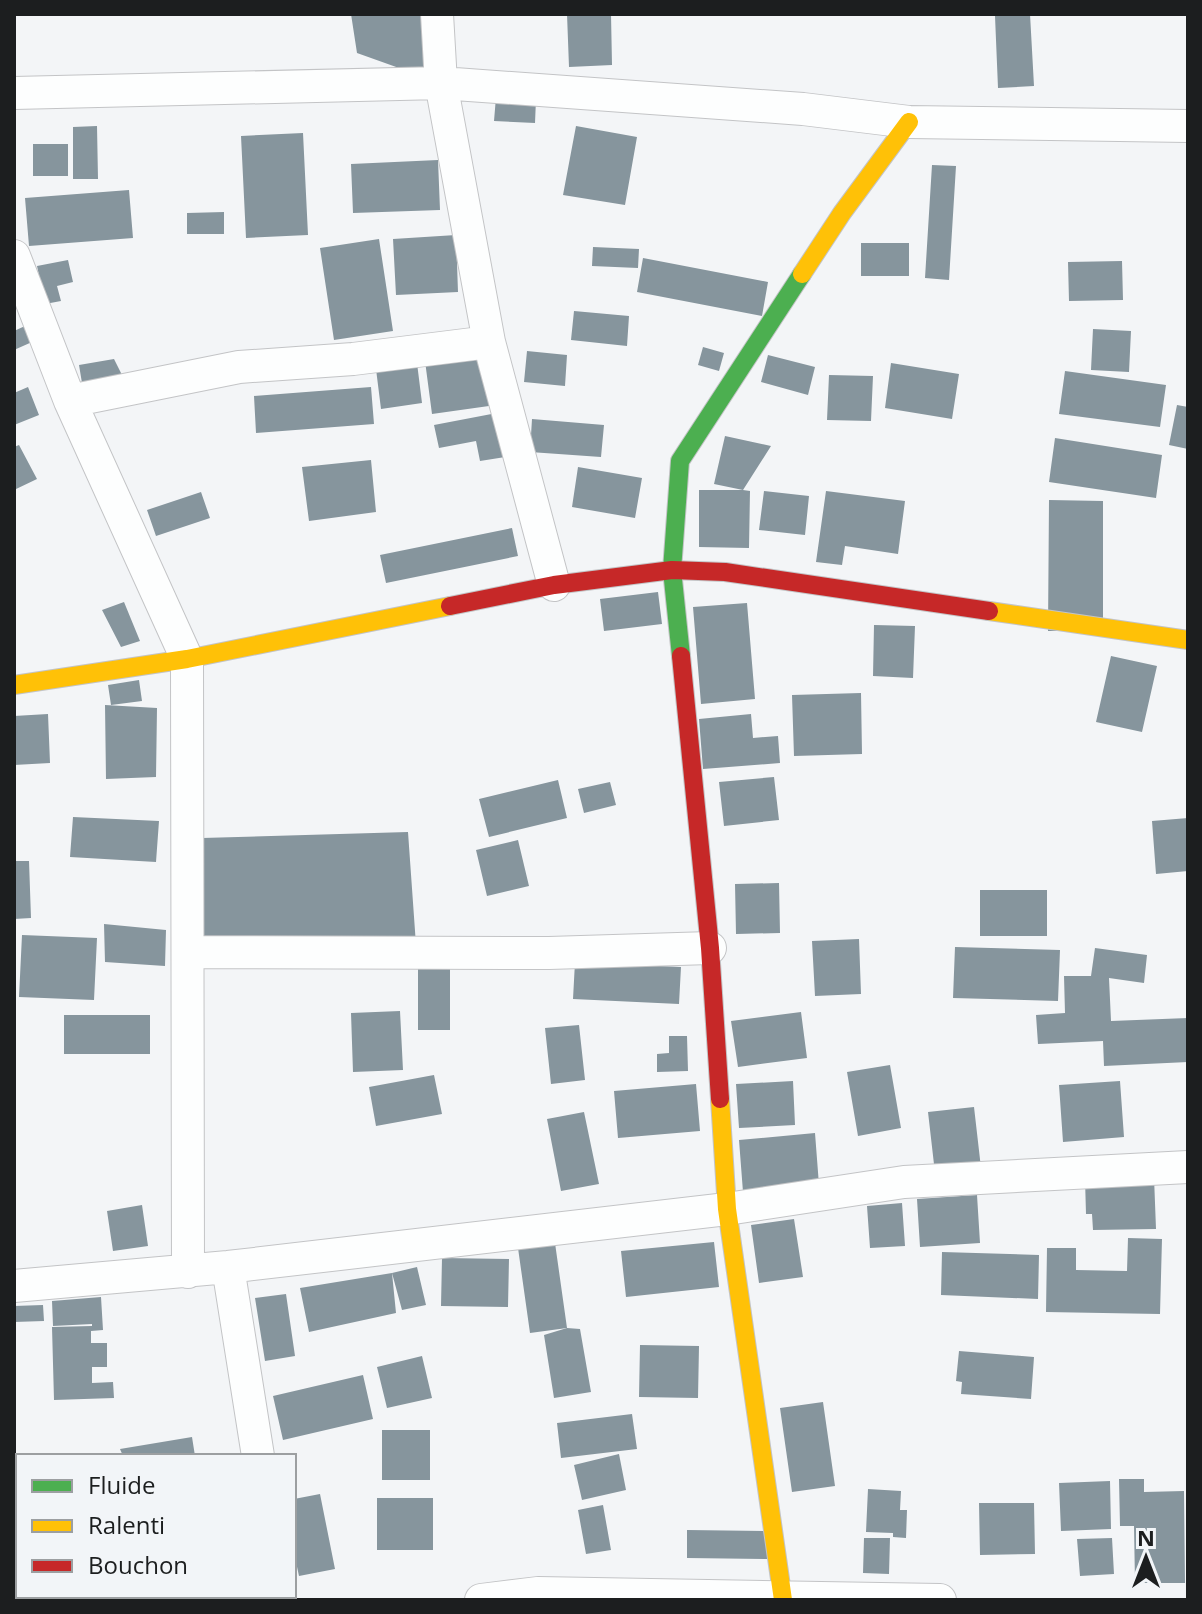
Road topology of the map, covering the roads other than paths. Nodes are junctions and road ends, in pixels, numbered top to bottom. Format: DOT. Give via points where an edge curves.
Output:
graph roads {
  1 [pos="437,14"];
  2 [pos="441,83"];
  3 [pos="14,93"];
  4 [pos="909,122"];
  5 [pos="1188,126"];
  6 [pos="14,256"];
  7 [pos="489,342"];
  8 [pos="70,401"];
  9 [pos="672,570"];
  10 [pos="554,585"];
  11 [pos="1188,640"];
  12 [pos="187,659"];
  13 [pos="14,685"];
  14 [pos="710,948"];
  15 [pos="188,952"];
  16 [pos="1188,1167"];
  17 [pos="727,1209"];
  18 [pos="228,1267"];
  19 [pos="188,1272"];
  20 [pos="14,1286"];
  21 [pos="258,1454"];
  22 [pos="783,1598"];
  23 [pos="481,1600"];
  24 [pos="940,1600"];
  1 -- 2 [label="street"];
  2 -- 3 [label="street"];
  2 -- 4 [label="street" via="803,109"];
  2 -- 7 [label="street"];
  4 -- 5 [label="street"];
  4 -- 9 [label="street" via="842,213 680,461"];
  6 -- 8 [label="street"];
  7 -- 8 [label="street" via="239,367"];
  7 -- 10 [label="street"];
  8 -- 12 [label="street"];
  9 -- 10 [label="street"];
  9 -- 11 [label="street" via="725,572"];
  9 -- 14 [label="street"];
  10 -- 12 [label="street"];
  12 -- 13 [label="street"];
  12 -- 15 [label="street"];
  14 -- 15 [label="street"];
  14 -- 17 [label="street"];
  15 -- 19 [label="street"];
  16 -- 17 [label="street" via="904,1182"];
  17 -- 18 [label="street"];
  17 -- 22 [label="street"];
  18 -- 19 [label="street"];
  18 -- 21 [label="street"];
  19 -- 20 [label="street"];
  22 -- 23 [label="street" via="538,1593"];
  22 -- 24 [label="street"];
}
